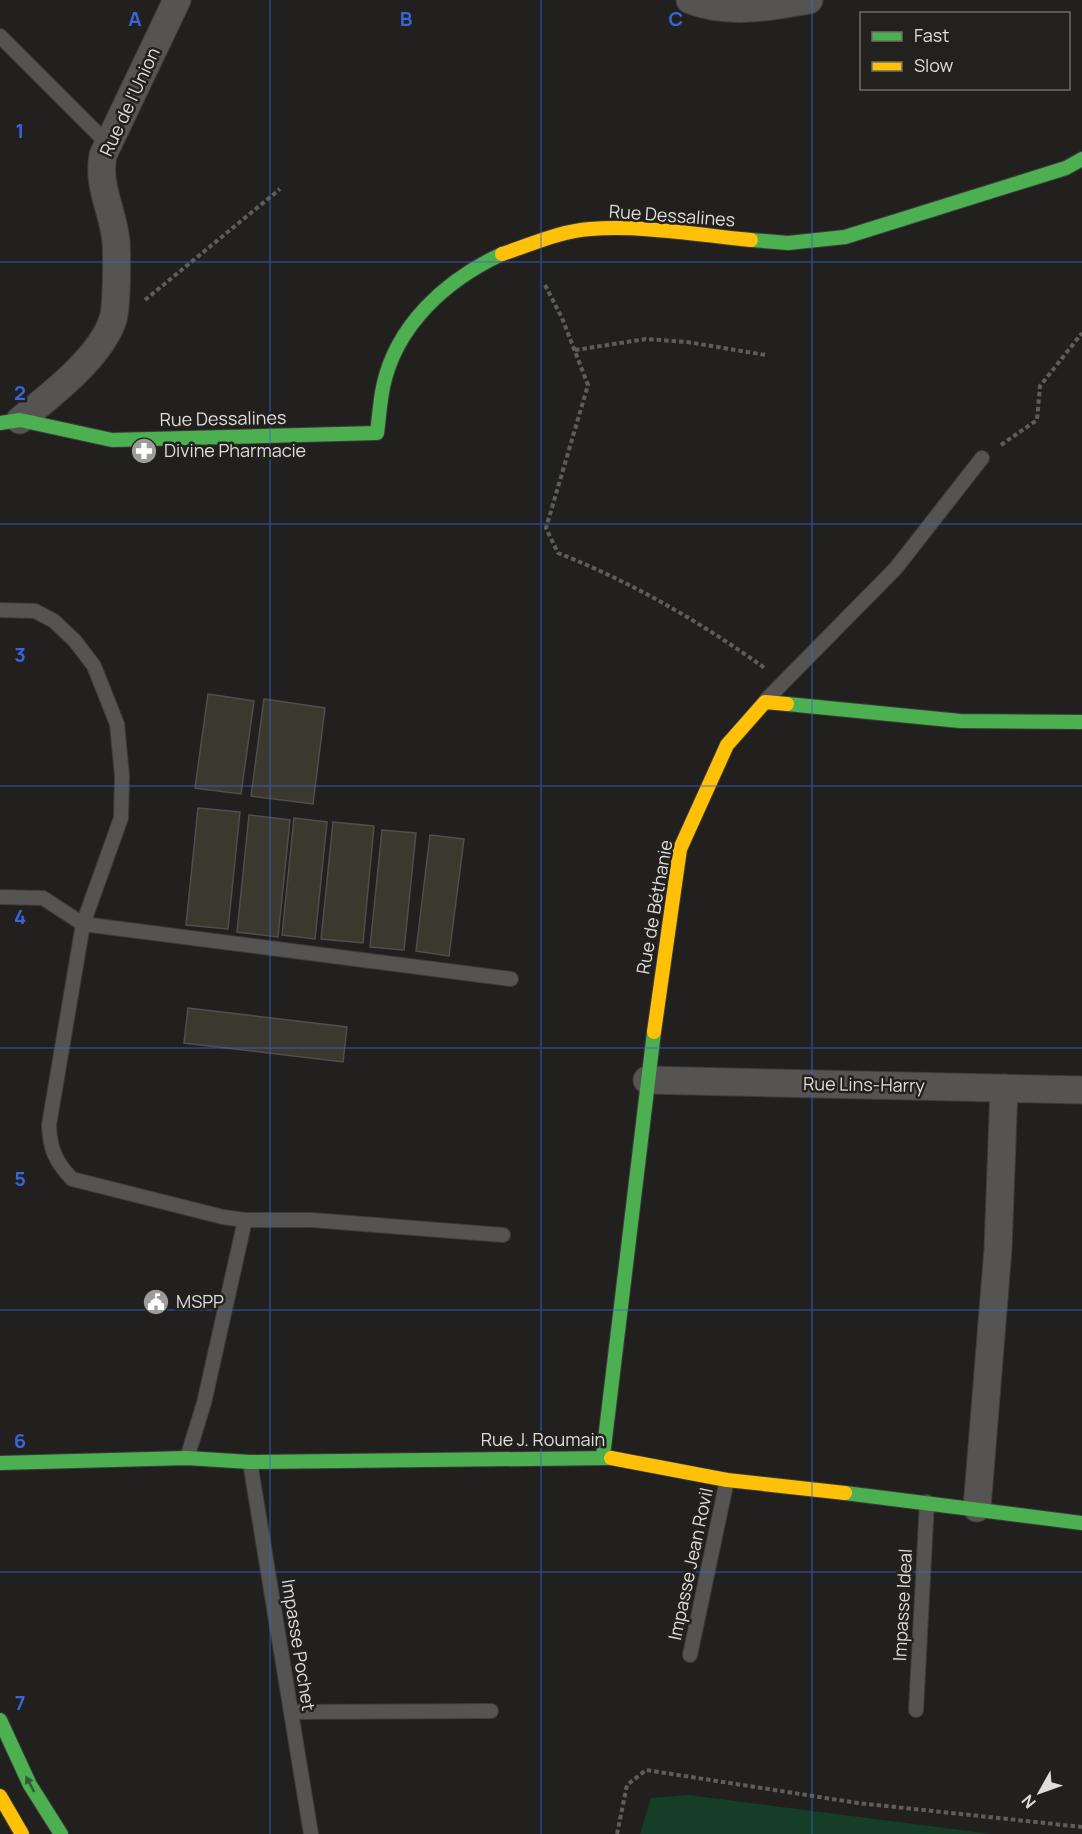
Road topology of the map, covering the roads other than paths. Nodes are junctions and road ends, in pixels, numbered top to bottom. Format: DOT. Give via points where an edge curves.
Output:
graph roads {
  1 [pos="177,0"];
  2 [pos="690,0"];
  3 [pos="809,0"];
  4 [pos="0,36"];
  5 [pos="108,144"];
  6 [pos="1082,159"];
  7 [pos="10,422"];
  8 [pos="982,458"];
  9 [pos="0,610"];
  10 [pos="765,702"];
  11 [pos="1082,722"];
  12 [pos="0,897"];
  13 [pos="83,924"];
  14 [pos="511,979"];
  15 [pos="647,1080"];
  16 [pos="1004,1088"];
  17 [pos="1082,1090"];
  18 [pos="245,1220"];
  19 [pos="503,1235"];
  20 [pos="603,1456"];
  21 [pos="187,1458"];
  22 [pos="250,1462"];
  23 [pos="0,1463"];
  24 [pos="727,1480"];
  25 [pos="927,1502"];
  26 [pos="977,1508"];
  27 [pos="1082,1523"];
  28 [pos="690,1655"];
  29 [pos="916,1710"];
  30 [pos="490,1711"];
  31 [pos="291,1712"];
  32 [pos="0,1720"];
  33 [pos="0,1796"];
  34 [pos="22,1834"];
  35 [pos="61,1834"];
  36 [pos="311,1834"];
  1 -- 5 [label="street, Rue de l'Union"];
  2 -- 3 [label="street" via="737,10"];
  4 -- 5 [label="lane"];
  5 -- 7 [label="street, Rue de l'Union" via="100,174 116,240 114,318 105,336 61,388"];
  6 -- 7 [label="street, Rue Dessalines" via="1066,168 846,237 788,243 639,229 589,229 500,255 461,276 415,320 396,348 383,386 377,433 112,440"];
  8 -- 10 [label="lane" via="896,568"];
  9 -- 13 [label="lane" via="35,611 54,621 94,666 117,724 121,818"];
  10 -- 11 [label="street" via="960,721"];
  10 -- 15 [label="street, Rue de Béthanie" via="727,745 680,849"];
  12 -- 13 [label="lane" via="43,898"];
  13 -- 14 [label="lane"];
  13 -- 18 [label="lane" via="49,1125 50,1146 57,1163 72,1179"];
  15 -- 16 [label="street, Rue Lins-Harry"];
  15 -- 20 [label="street, Rue de Béthanie"];
  16 -- 17 [label="street, Rue Lins-Harry"];
  16 -- 26 [label="street" via="998,1250"];
  18 -- 19 [label="lane" via="312,1220"];
  18 -- 21 [label="lane" via="204,1403"];
  20 -- 22 [label="street, Rue J. Roumain"];
  20 -- 24 [label="street, Rue J. Roumain"];
  21 -- 22 [label="street, Rue J. Roumain"];
  21 -- 23 [label="street, Rue J. Roumain"];
  22 -- 31 [label="lane, Impasse Pochet"];
  24 -- 25 [label="street, Rue J. Roumain"];
  24 -- 28 [label="lane, Impasse Jean Rovil"];
  25 -- 26 [label="street, Rue J. Roumain"];
  25 -- 29 [label="lane, Impasse Ideal"];
  26 -- 27 [label="street, Rue J. Roumain"];
  30 -- 31 [label="lane"];
  31 -- 36 [label="lane, Impasse Pochet"];
  35 -- 32 [label="street, one-way" via="30,1785"];
  33 -- 34 [label="street"];
}
